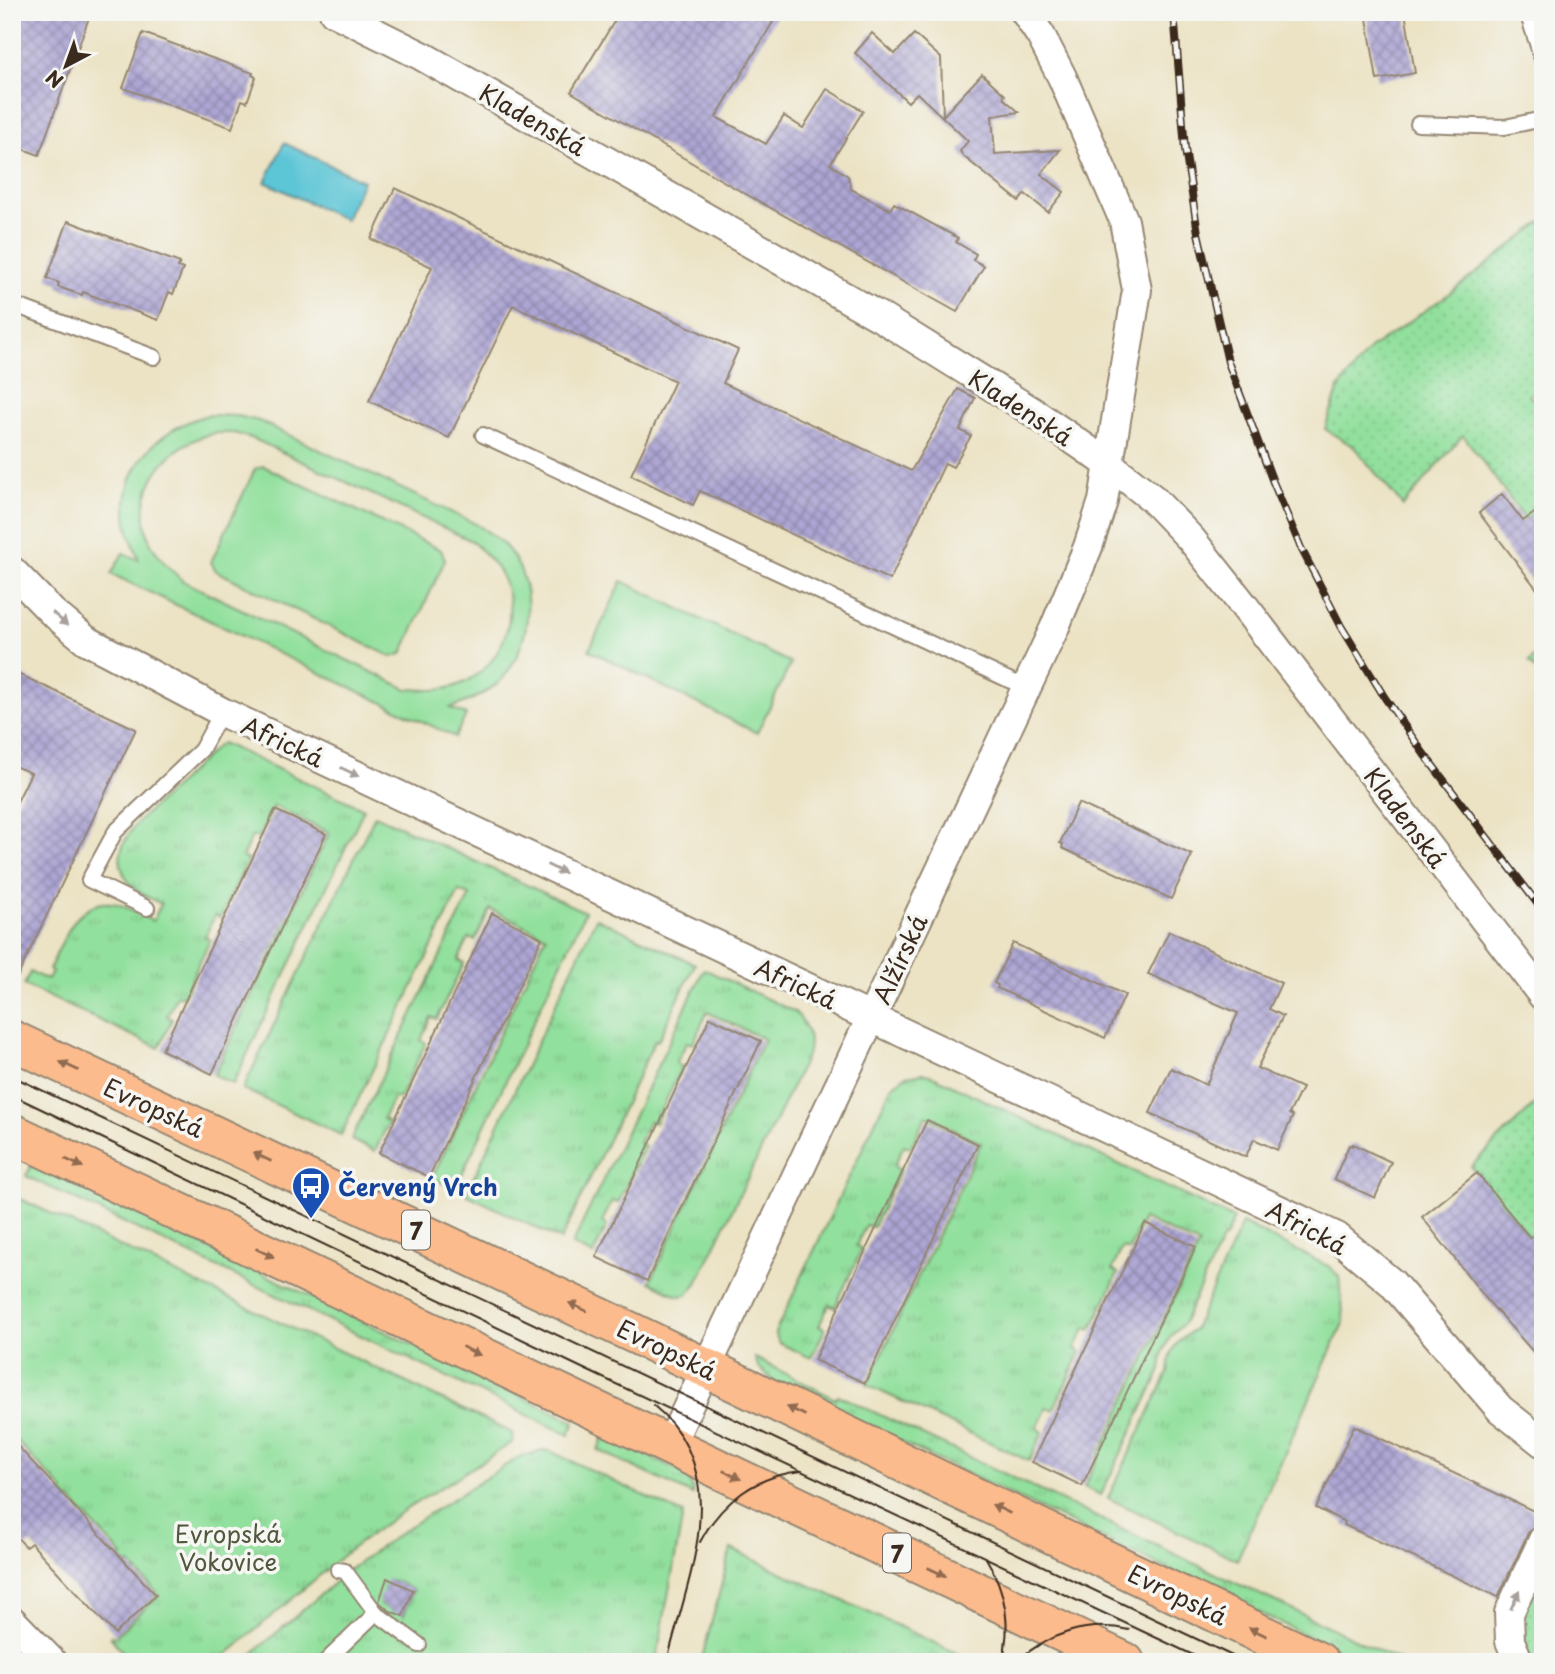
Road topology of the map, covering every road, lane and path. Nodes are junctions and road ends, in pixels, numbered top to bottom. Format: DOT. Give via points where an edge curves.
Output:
graph roads {
  1 [pos="334,12"];
  2 [pos="1025,12"];
  3 [pos="1527,12"];
  4 [pos="1543,62"];
  5 [pos="1543,119"];
  6 [pos="1418,124"];
  7 [pos="12,304"];
  8 [pos="154,357"];
  9 [pos="484,435"];
  10 [pos="1110,465"];
  11 [pos="12,571"];
  12 [pos="1026,688"];
  13 [pos="222,712"];
  14 [pos="148,908"];
  15 [pos="1543,996"];
  16 [pos="871,1018"];
  17 [pos="12,1040"];
  18 [pos="12,1133"];
  19 [pos="706,1368"];
  20 [pos="1543,1443"];
  21 [pos="670,1445"];
  22 [pos="1543,1540"];
  23 [pos="338,1570"];
  24 [pos="376,1613"];
  25 [pos="12,1621"];
  26 [pos="419,1645"];
  27 [pos="52,1662"];
  28 [pos="325,1662"];
  29 [pos="1125,1662"];
  30 [pos="1319,1662"];
  31 [pos="1519,1662"];
  1 -- 10 [label="street, Kladenská" via="422,56 868,310"];
  2 -- 10 [label="street, Alžírská" via="1062,77 1124,221 1133,260 1137,290"];
  3 -- 4 [label="lane"];
  5 -- 6 [label="lane" via="1505,128"];
  7 -- 8 [label="lane"];
  9 -- 12 [label="lane"];
  10 -- 12 [label="street, Alžírská" via="1088,547"];
  10 -- 15 [label="street, Kladenská" via="1152,498 1191,539"];
  11 -- 13 [label="street, Africká, one-way" via="86,640"];
  12 -- 16 [label="street, Alžírská"];
  13 -- 14 [label="lane" via="201,750 115,832 89,880"];
  13 -- 16 [label="street, Africká, one-way"];
  16 -- 19 [label="street, Alžírská"];
  16 -- 20 [label="street, Africká" via="1337,1237 1392,1283 1500,1409"];
  19 -- 17 [label="main road, Evropská / 7, one-way"];
  18 -- 21 [label="main road, 7, one-way"];
  19 -- 21 [label="street, Alžírská"];
  30 -- 19 [label="main road, Evropská / 7, one-way"];
  21 -- 29 [label="main road, 7, one-way"];
  31 -- 22 [label="street, one-way" via="1510,1641 1508,1613"];
  23 -- 24 [label="lane" via="345,1571"];
  24 -- 26 [label="lane"];
  24 -- 28 [label="lane"];
  25 -- 27 [label="street"];
}
